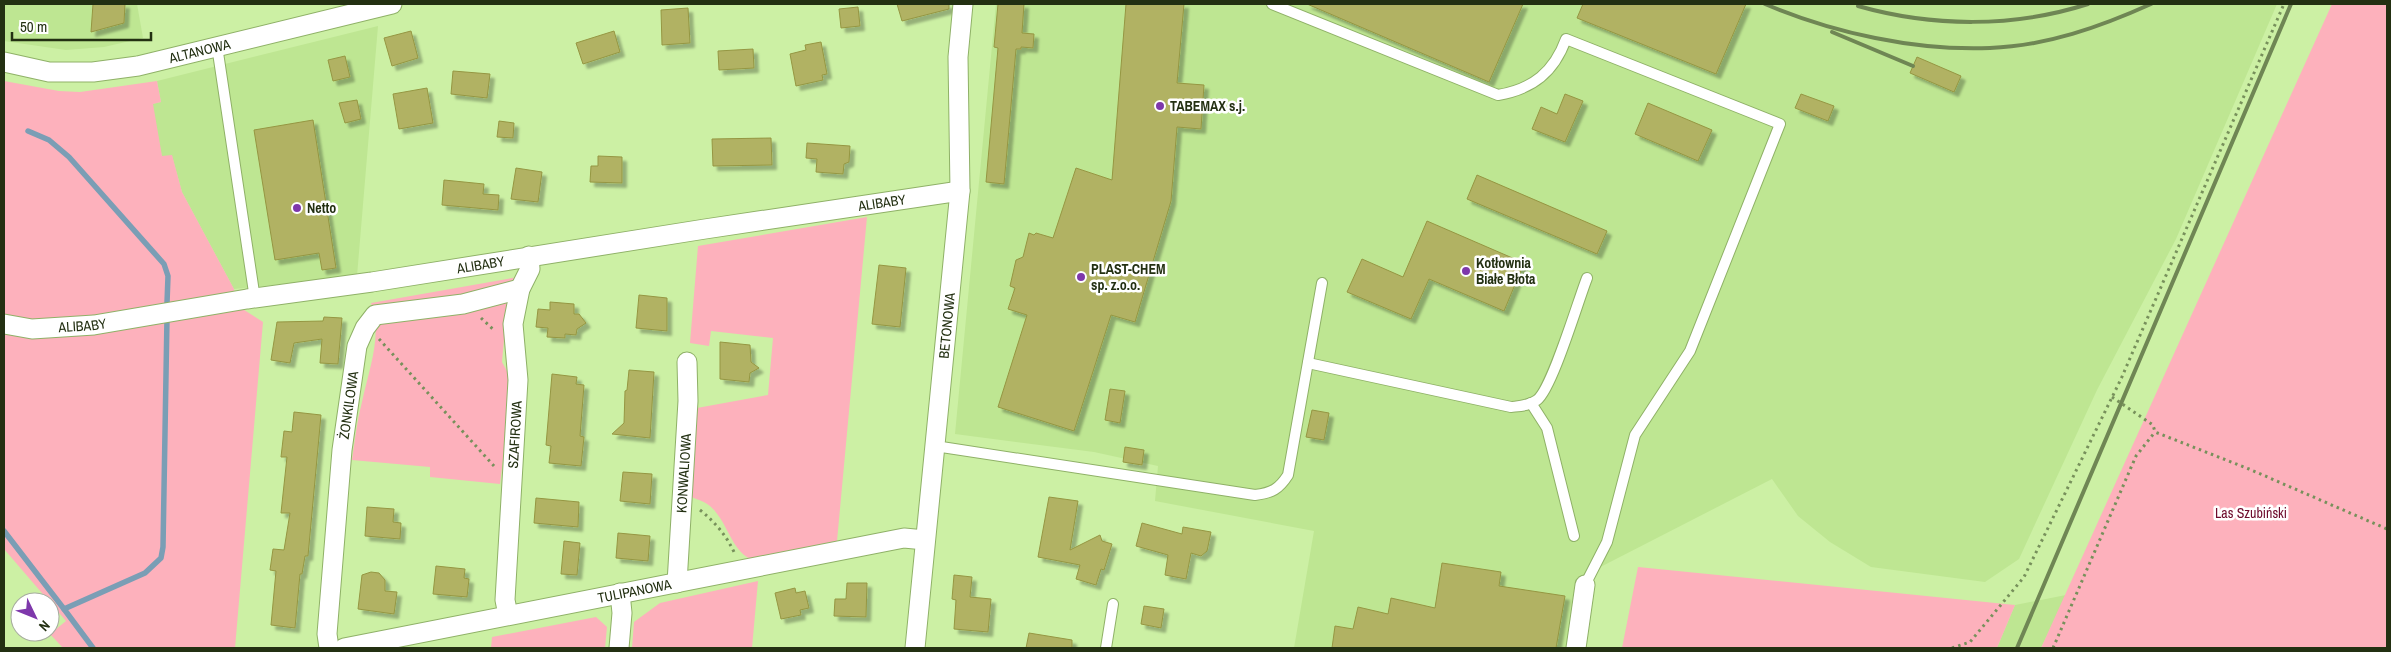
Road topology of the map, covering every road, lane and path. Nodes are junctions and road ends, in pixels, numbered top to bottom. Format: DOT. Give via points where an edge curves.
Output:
graph roads {
  1 [pos="392,4"];
  2 [pos="963,4"];
  3 [pos="1272,4"];
  4 [pos="2284,4"];
  5 [pos="217,46"];
  6 [pos="4,62"];
  7 [pos="960,191"];
  8 [pos="529,256"];
  9 [pos="1587,278"];
  10 [pos="1322,283"];
  11 [pos="520,289"];
  12 [pos="254,299"];
  13 [pos="457,305"];
  14 [pos="4,324"];
  15 [pos="365,328"];
  16 [pos="496,331"];
  17 [pos="687,362"];
  18 [pos="1308,363"];
  19 [pos="2112,397"];
  20 [pos="1531,403"];
  21 [pos="2155,432"];
  22 [pos="935,446"];
  23 [pos="512,486"];
  24 [pos="681,502"];
  25 [pos="2387,529"];
  26 [pos="1574,536"];
  27 [pos="925,540"];
  28 [pos="748,569"];
  29 [pos="677,583"];
  30 [pos="1585,585"];
  31 [pos="620,594"];
  32 [pos="1113,604"];
  33 [pos="508,615"];
  34 [pos="329,648"];
  35 [pos="344,648"];
  36 [pos="619,648"];
  37 [pos="915,648"];
  38 [pos="1106,648"];
  39 [pos="1576,648"];
  40 [pos="1952,648"];
  41 [pos="2053,648"];
  1 -- 5 [label="street, ALTANOWA"];
  2 -- 7 [label="street, BETONOWA" via="958,57"];
  3 -- 30 [label="lane" via="1498,95 1519,92 1545,74 1559,58 1566,39 1780,124 1690,351 1635,435 1607,542"];
  4 -- 19 [label="path"];
  5 -- 6 [label="street, ALTANOWA" via="138,66 94,72 49,72"];
  5 -- 12 [label="lane"];
  7 -- 8 [label="street, ALIBABY"];
  7 -- 22 [label="street, BETONOWA"];
  8 -- 11 [label="street, SZAFIROWA" via="530,269"];
  8 -- 12 [label="street, ALIBABY"];
  9 -- 20 [label="lane" via="1548,383 1538,399"];
  10 -- 18 [label="lane"];
  11 -- 13 [label="street"];
  11 -- 23 [label="street, SZAFIROWA" via="512,324 518,380"];
  12 -- 14 [label="street, ALIBABY" via="76,327 32,329"];
  13 -- 15 [label="street" via="375,315"];
  13 -- 16 [label="path" via="483,319"];
  15 -- 23 [label="path" via="378,337"];
  15 -- 34 [label="street, ŻONKILOWA" via="358,346 342,450 327,634"];
  17 -- 24 [label="street, KONWALIOWA" via="688,401"];
  18 -- 20 [label="lane" via="1511,407"];
  18 -- 22 [label="lane" via="1288,475 1280,488 1270,493 1255,495"];
  19 -- 21 [label="path" via="2152,425"];
  19 -- 40 [label="path" via="2024,577 1970,642"];
  20 -- 26 [label="lane" via="1547,428"];
  21 -- 25 [label="path"];
  21 -- 41 [label="path" via="2136,456"];
  22 -- 27 [label="street, BETONOWA"];
  23 -- 33 [label="street, SZAFIROWA"];
  24 -- 28 [label="path" via="698,509 720,528"];
  24 -- 29 [label="street, KONWALIOWA"];
  27 -- 28 [label="street, TULIPANOWA" via="904,538"];
  27 -- 37 [label="street, BETONOWA"];
  28 -- 29 [label="street, TULIPANOWA"];
  29 -- 31 [label="street, TULIPANOWA"];
  30 -- 39 [label="street"];
  31 -- 33 [label="street, TULIPANOWA"];
  31 -- 36 [label="street"];
  32 -- 38 [label="lane"];
  33 -- 35 [label="street, TULIPANOWA"];
}
